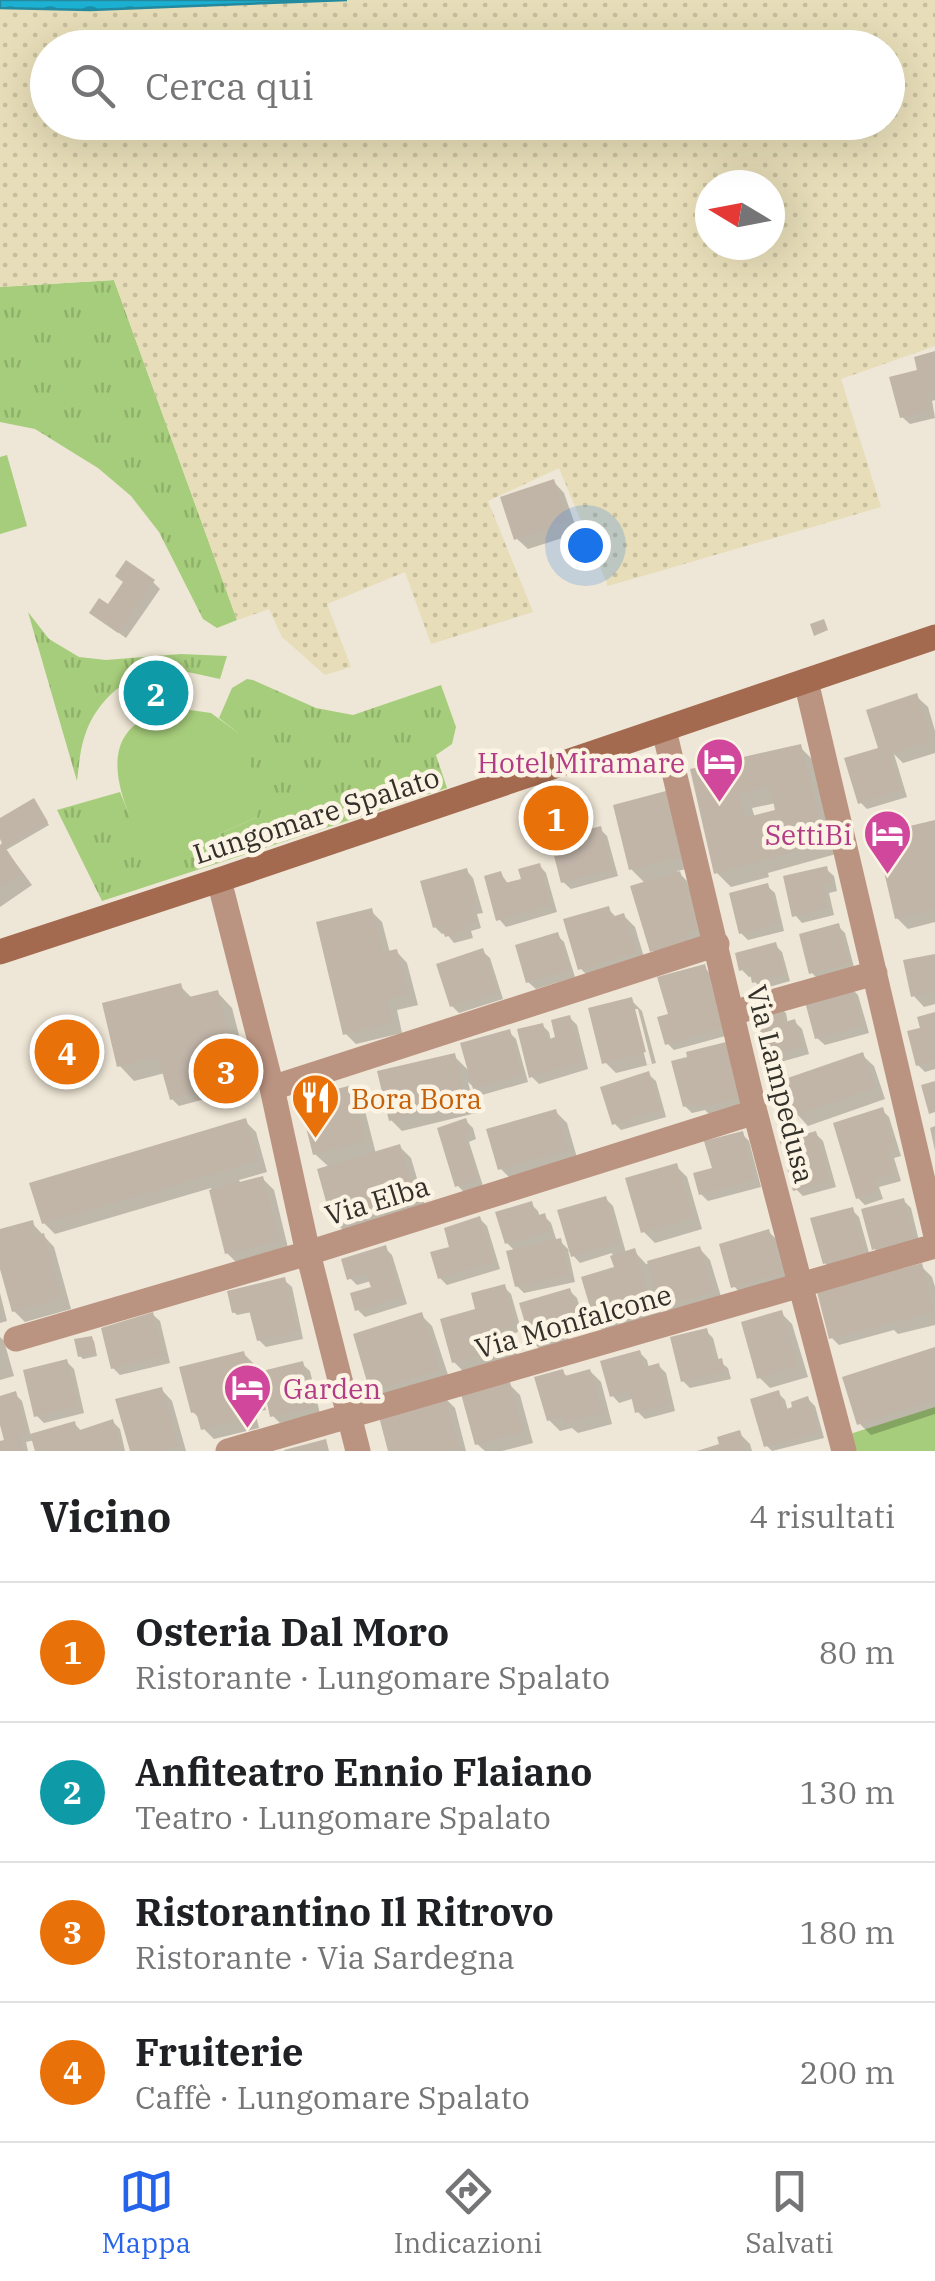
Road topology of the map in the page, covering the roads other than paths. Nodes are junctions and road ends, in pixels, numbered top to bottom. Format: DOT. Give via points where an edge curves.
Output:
graph roads {
  1 [pos="935,638"];
  2 [pos="806,681"];
  3 [pos="664,730"];
  4 [pos="219,880"];
  5 [pos="716,944"];
  6 [pos="0,952"];
  7 [pos="874,973"];
  8 [pos="732,1013"];
  9 [pos="272,1088"];
  10 [pos="756,1112"];
  11 [pos="935,1232"];
  12 [pos="935,1246"];
  13 [pos="308,1253"];
  14 [pos="801,1286"];
  15 [pos="16,1339"];
  16 [pos="349,1417"];
  17 [pos="228,1451"];
  18 [pos="358,1451"];
  19 [pos="844,1451"];
  1 -- 2 [label="street, Lungomare Spalato"];
  2 -- 3 [label="street, Lungomare Spalato"];
  2 -- 7 [label="street"];
  3 -- 4 [label="street, Lungomare Spalato"];
  3 -- 5 [label="street, Via Lampedusa"];
  4 -- 6 [label="street, Lungomare Spalato"];
  4 -- 9 [label="street"];
  5 -- 8 [label="street, Via Lampedusa"];
  5 -- 9 [label="street"];
  7 -- 8 [label="street"];
  7 -- 11 [label="street"];
  8 -- 10 [label="street, Via Lampedusa"];
  9 -- 13 [label="street"];
  10 -- 13 [label="street, Via Elba"];
  10 -- 14 [label="street, Via Lampedusa"];
  12 -- 14 [label="street, Via Monfalcone"];
  13 -- 15 [label="street, Via Elba"];
  13 -- 16 [label="street"];
  14 -- 16 [label="street, Via Monfalcone"];
  14 -- 19 [label="street, Via Lampedusa"];
  16 -- 17 [label="street, Via Monfalcone"];
  16 -- 18 [label="street"];
}
